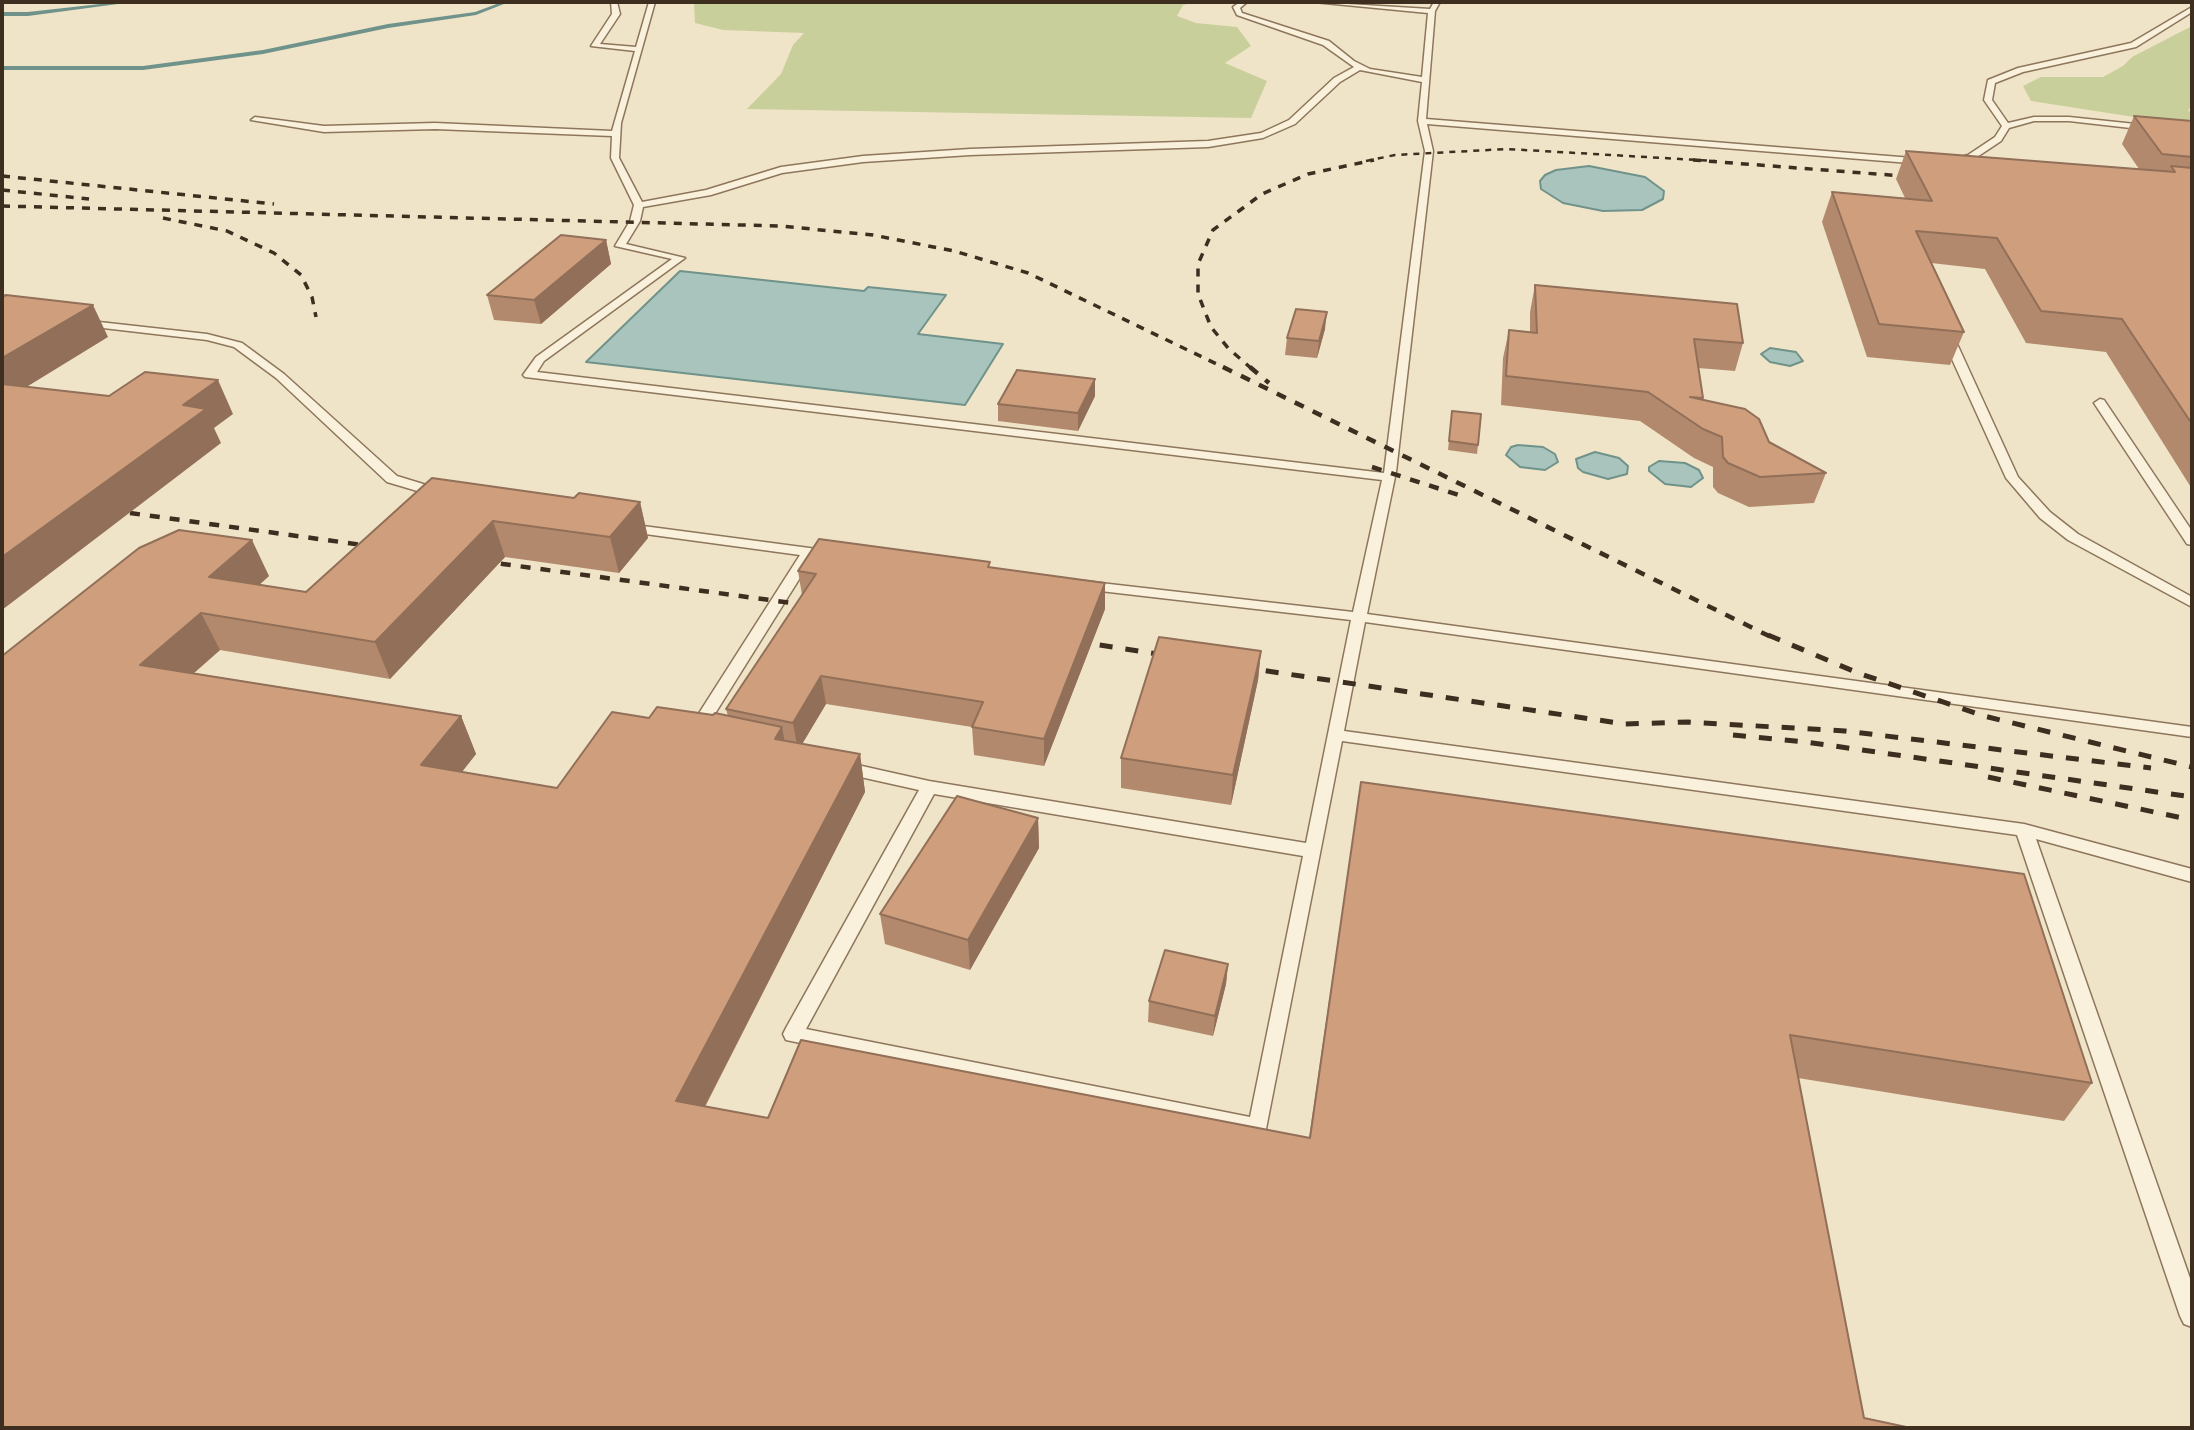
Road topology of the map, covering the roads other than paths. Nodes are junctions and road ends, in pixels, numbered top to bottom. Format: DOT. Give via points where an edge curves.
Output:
graph roads {
  1 [pos="614,2"];
  2 [pos="652,2"];
  3 [pos="1244,2"];
  4 [pos="1317,2"];
  5 [pos="1435,6"];
  6 [pos="2192,9"];
  7 [pos="639,49"];
  8 [pos="1360,67"];
  9 [pos="1426,80"];
  10 [pos="255,120"];
  11 [pos="1422,121"];
  12 [pos="2006,126"];
  13 [pos="2192,133"];
  14 [pos="617,134"];
  15 [pos="1931,161"];
  16 [pos="1977,168"];
  17 [pos="639,205"];
  18 [pos="70,321"];
  19 [pos="1944,327"];
  20 [pos="2101,402"];
  21 [pos="1389,477"];
  22 [pos="455,498"];
  23 [pos="615,526"];
  24 [pos="2192,541"];
  25 [pos="808,552"];
  26 [pos="850,557"];
  27 [pos="1070,583"];
  28 [pos="2192,603"];
  29 [pos="1359,617"];
  30 [pos="2192,732"];
  31 [pos="1336,734"];
  32 [pos="706,739"];
  33 [pos="824,764"];
  34 [pos="929,787"];
  35 [pos="2024,830"];
  36 [pos="1313,851"];
  37 [pos="2192,875"];
  38 [pos="2192,1316"];
  1 -- 7 [label="lane" via="616,14 595,46"];
  2 -- 7 [label="lane"];
  3 -- 8 [label="lane" via="1236,7 1239,15 1326,43"];
  4 -- 5 [label="lane"];
  5 -- 9 [label="lane"];
  6 -- 12 [label="lane" via="2133,45 2001,75 1991,82 1988,100"];
  7 -- 14 [label="lane"];
  8 -- 9 [label="lane"];
  8 -- 17 [label="lane" via="1337,80 1292,122 1263,135 1208,144 863,159 780,170 708,193"];
  9 -- 11 [label="lane"];
  10 -- 14 [label="lane" via="324,129 435,126"];
  11 -- 15 [label="lane"];
  11 -- 21 [label="lane" via="1429,151"];
  12 -- 13 [label="lane" via="2069,119"];
  12 -- 16 [label="lane" via="1998,139 1972,157 1945,161"];
  14 -- 17 [label="lane" via="615,159"];
  17 -- 21 [label="lane" via="621,246 680,258 540,359 529,375"];
  18 -- 22 [label="lane" via="207,337 238,345 280,376 392,479"];
  19 -- 28 [label="lane" via="2012,478 2045,515 2073,537"];
  20 -- 24 [label="lane"];
  21 -- 29 [label="lane"];
  23 -- 25 [label="lane"];
  25 -- 26 [label="lane"];
  25 -- 32 [label="lane" via="692,736"];
  27 -- 29 [label="lane"];
  29 -- 30 [label="lane"];
  29 -- 31 [label="lane"];
  31 -- 35 [label="lane"];
  31 -- 36 [label="lane"];
  33 -- 34 [label="lane"];
  34 -- 36 [label="lane"];
  34 -- 36 [label="lane" via="793,1034 1258,1128"];
  35 -- 37 [label="lane"];
  35 -- 38 [label="lane"];
}
